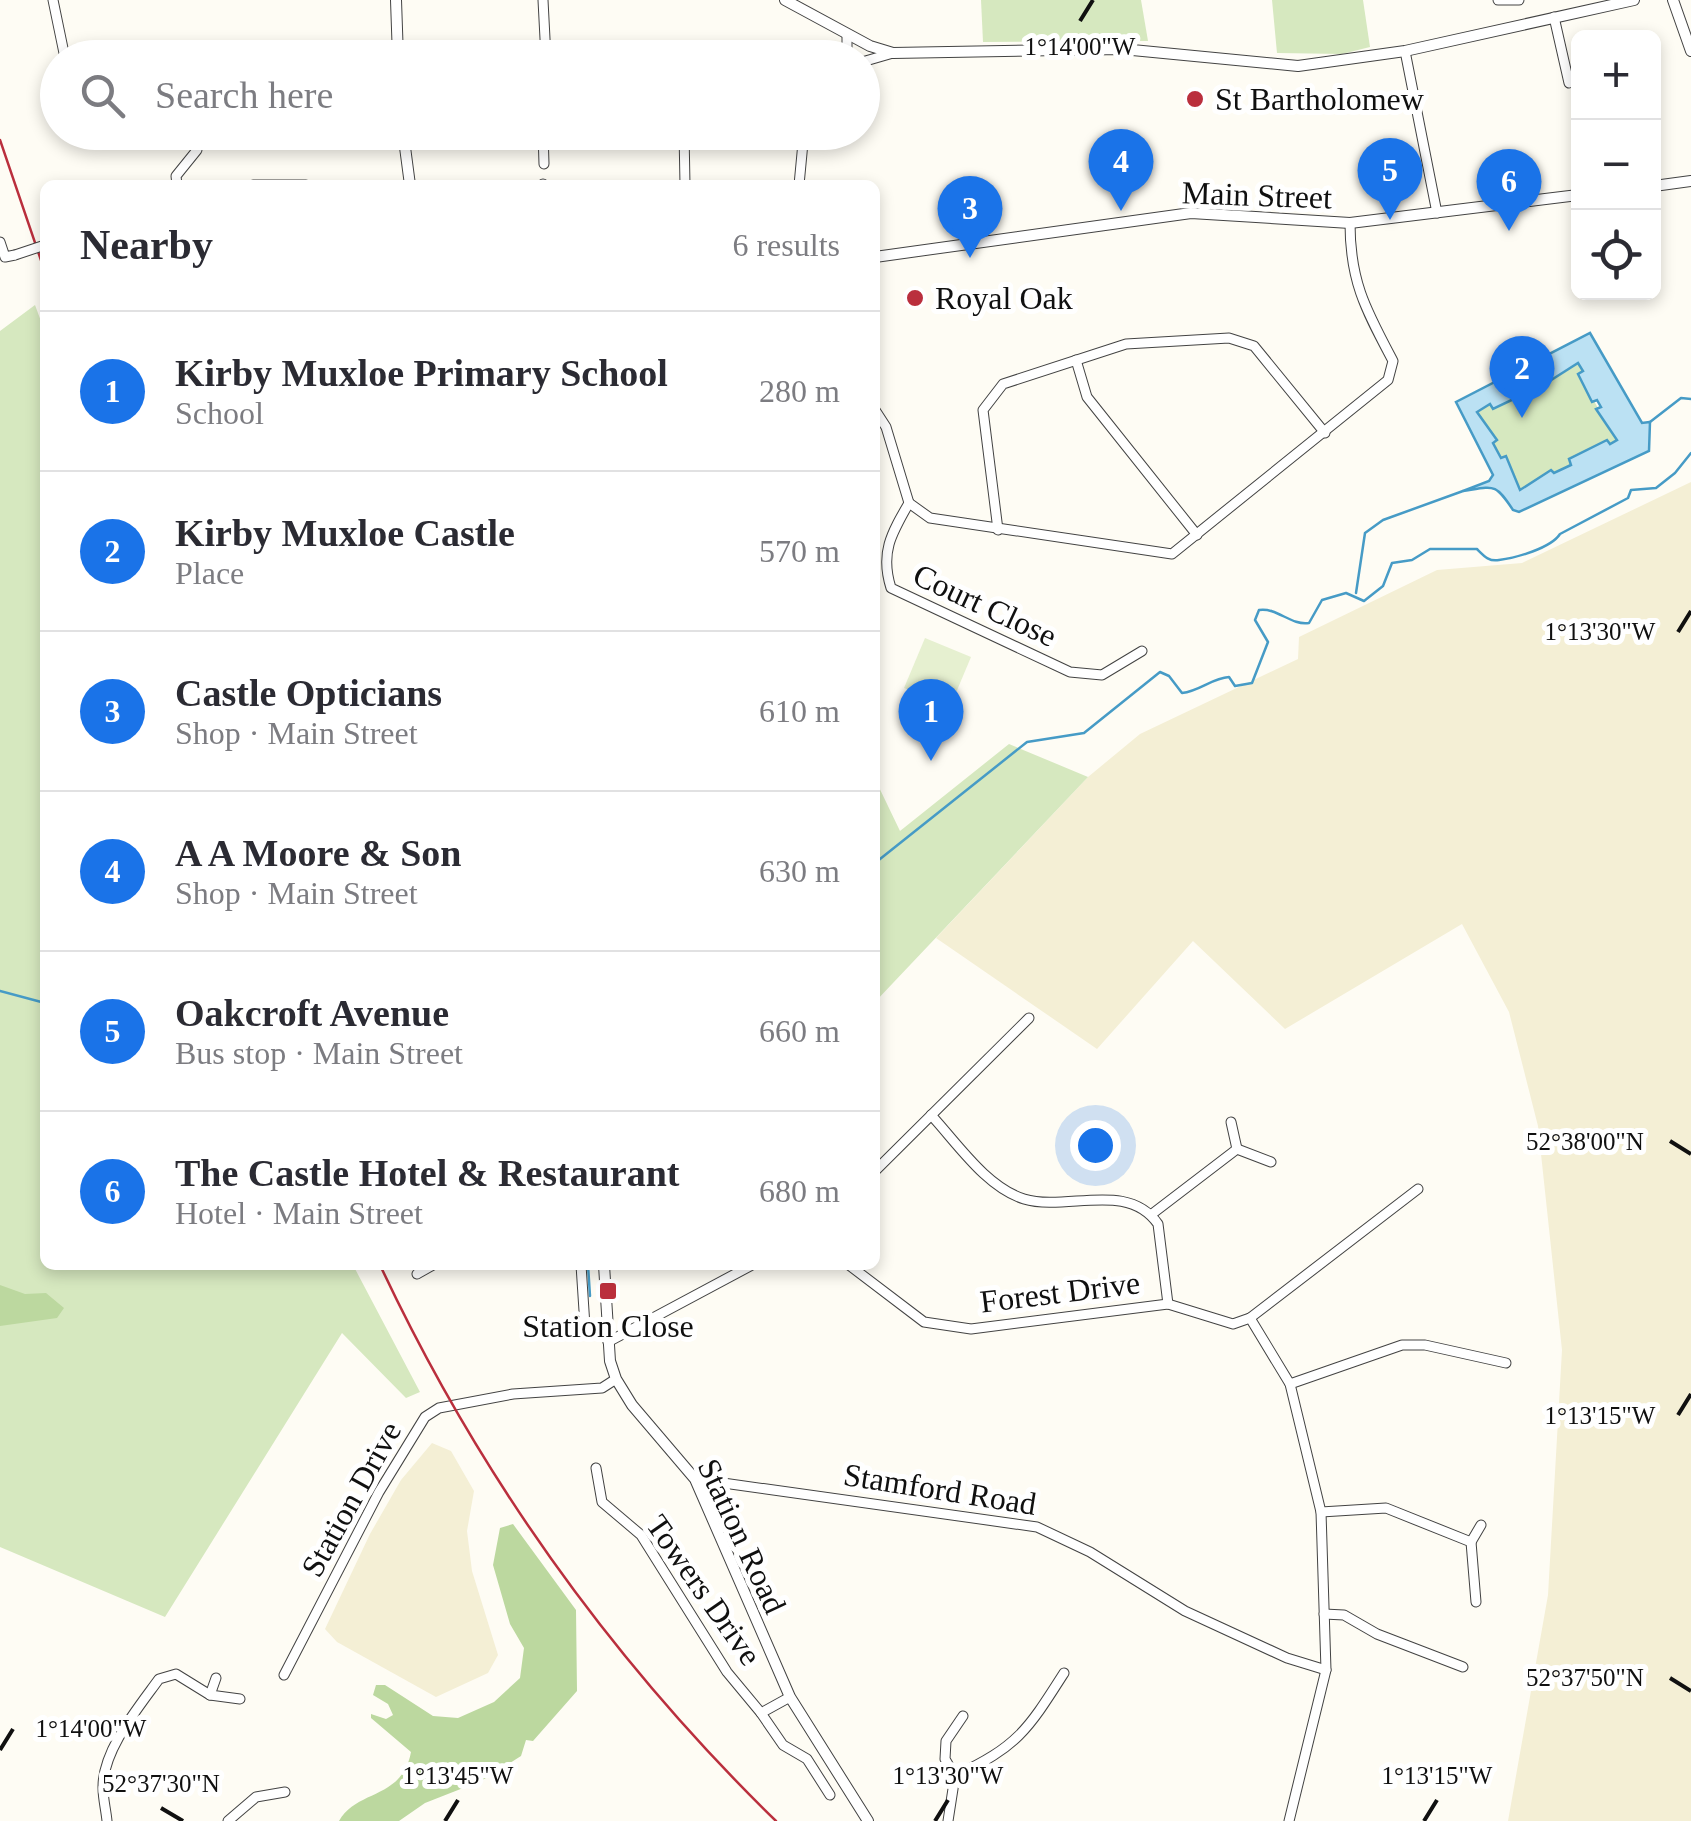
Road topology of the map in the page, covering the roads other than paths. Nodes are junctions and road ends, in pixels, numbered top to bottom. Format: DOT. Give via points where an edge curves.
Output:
graph roads {
  1 [pos="53,0"];
  2 [pos="396,0"];
  3 [pos="543,0"];
  4 [pos="785,0"];
  5 [pos="1498,0"];
  6 [pos="1519,0"];
  7 [pos="1634,0"];
  8 [pos="1673,0"];
  9 [pos="1554,17"];
  10 [pos="847,34"];
  11 [pos="61,40"];
  12 [pos="397,40"];
  13 [pos="545,40"];
  14 [pos="847,40"];
  15 [pos="862,40"];
  16 [pos="880,48"];
  17 [pos="1405,50"];
  18 [pos="1691,51"];
  19 [pos="893,53"];
  20 [pos="880,57"];
  21 [pos="1569,83"];
  22 [pos="197,150"];
  23 [pos="405,150"];
  24 [pos="544,150"];
  25 [pos="685,150"];
  26 [pos="802,150"];
  27 [pos="544,164"];
  28 [pos="176,180"];
  29 [pos="409,180"];
  30 [pos="686,180"];
  31 [pos="799,180"];
  32 [pos="1691,181"];
  33 [pos="1661,185"];
  34 [pos="1571,196"];
  35 [pos="1437,212"];
  36 [pos="1350,223"];
  37 [pos="0,242"];
  38 [pos="40,247"];
  39 [pos="880,256"];
  40 [pos="7,257"];
  41 [pos="1076,360"];
  42 [pos="880,418"];
  43 [pos="1324,433"];
  44 [pos="909,503"];
  45 [pos="998,530"];
  46 [pos="1197,535"];
  47 [pos="1142,651"];
  48 [pos="1029,1018"];
  49 [pos="931,1115"];
  50 [pos="1231,1122"];
  51 [pos="1237,1150"];
  52 [pos="1271,1162"];
  53 [pos="880,1165"];
  54 [pos="1418,1189"];
  55 [pos="1152,1214"];
  56 [pos="424,1270"];
  57 [pos="581,1270"];
  58 [pos="604,1270"];
  59 [pos="743,1270"];
  60 [pos="856,1270"];
  61 [pos="417,1274"];
  62 [pos="1168,1304"];
  63 [pos="1250,1318"];
  64 [pos="585,1326"];
  65 [pos="608,1342"];
  66 [pos="1506,1363"];
  67 [pos="616,1378"];
  68 [pos="1290,1384"];
  69 [pos="596,1468"];
  70 [pos="695,1479"];
  71 [pos="1321,1512"];
  72 [pos="1481,1526"];
  73 [pos="1471,1542"];
  74 [pos="1476,1602"];
  75 [pos="1324,1614"];
  76 [pos="1464,1667"];
  77 [pos="1326,1670"];
  78 [pos="1064,1673"];
  79 [pos="284,1675"];
  80 [pos="216,1678"];
  81 [pos="210,1695"];
  82 [pos="790,1697"];
  83 [pos="240,1699"];
  84 [pos="761,1713"];
  85 [pos="964,1716"];
  86 [pos="955,1776"];
  87 [pos="285,1792"];
  88 [pos="830,1795"];
  89 [pos="107,1821"];
  90 [pos="228,1821"];
  91 [pos="868,1821"];
  92 [pos="948,1821"];
  93 [pos="1289,1821"];
  1 -- 11 [label="street"];
  2 -- 12 [label="street"];
  3 -- 13 [label="street"];
  4 -- 10 [label="street"];
  5 -- 6 [label="street"];
  7 -- 9 [label="street"];
  8 -- 18 [label="street"];
  9 -- 17 [label="street"];
  9 -- 21 [label="street"];
  10 -- 14 [label="street"];
  10 -- 15 [label="street"];
  16 -- 19 [label="street"];
  17 -- 19 [label="street" via="1298,66 1122,49"];
  17 -- 35 [label="street"];
  19 -- 20 [label="street"];
  22 -- 28 [label="street"];
  23 -- 29 [label="street"];
  24 -- 27 [label="street"];
  25 -- 30 [label="street"];
  26 -- 31 [label="street"];
  32 -- 33 [label="street"];
  34 -- 35 [label="street, Main Street"];
  35 -- 36 [label="street, Main Street"];
  36 -- 39 [label="street, Main Street" via="1191,213"];
  36 -- 43 [label="street" via="1350,266 1359,297 1393,361 1388,380"];
  37 -- 40 [label="street"];
  38 -- 40 [label="street, bridge"];
  41 -- 43 [label="street" via="1126,344 1228,338 1254,346"];
  41 -- 45 [label="street" via="1003,384 983,410"];
  41 -- 46 [label="street" via="1087,398"];
  42 -- 44 [label="street"];
  43 -- 46 [label="street"];
  44 -- 45 [label="street" via="930,518"];
  44 -- 47 [label="street, Court Close" via="884,564 891,588 1070,672 1102,675"];
  45 -- 46 [label="street" via="1157,554 1172,554"];
  48 -- 49 [label="street"];
  49 -- 53 [label="street"];
  49 -- 55 [label="street" via="988,1178 1025,1200 1121,1200"];
  50 -- 51 [label="street"];
  51 -- 52 [label="street"];
  51 -- 55 [label="street"];
  54 -- 63 [label="street"];
  55 -- 62 [label="street"];
  56 -- 61 [label="street"];
  57 -- 64 [label="street"];
  58 -- 65 [label="street, Station Road"];
  59 -- 65 [label="street"];
  60 -- 62 [label="street, Forest Drive" via="924,1322 971,1329"];
  62 -- 63 [label="street, Forest Drive" via="1233,1324"];
  63 -- 68 [label="street"];
  65 -- 67 [label="street, Station Road"];
  66 -- 68 [label="street" via="1402,1345"];
  67 -- 70 [label="street, Station Road"];
  67 -- 79 [label="street, Station Drive" via="602,1388 512,1394 438,1408 425,1417"];
  68 -- 71 [label="street"];
  69 -- 84 [label="street, Towers Drive" via="602,1502 640,1535 727,1672"];
  70 -- 77 [label="street, Stamford Road" via="1037,1528 1185,1611"];
  70 -- 82 [label="street, Station Road"];
  71 -- 73 [label="street" via="1386,1508"];
  71 -- 75 [label="street"];
  72 -- 73 [label="street"];
  73 -- 74 [label="street"];
  75 -- 76 [label="street" via="1344,1615"];
  75 -- 77 [label="street"];
  77 -- 93 [label="street"];
  78 -- 86 [label="street" via="1028,1730 1004,1752"];
  80 -- 81 [label="street"];
  81 -- 83 [label="street"];
  81 -- 89 [label="street" via="176,1674 159,1679 106,1770"];
  82 -- 84 [label="street, Towers Drive"];
  82 -- 91 [label="street, Station Road"];
  84 -- 88 [label="street" via="783,1744 807,1759"];
  85 -- 86 [label="street" via="946,1741 945,1760"];
  86 -- 92 [label="street"];
  87 -- 90 [label="street" via="256,1797"];
}
